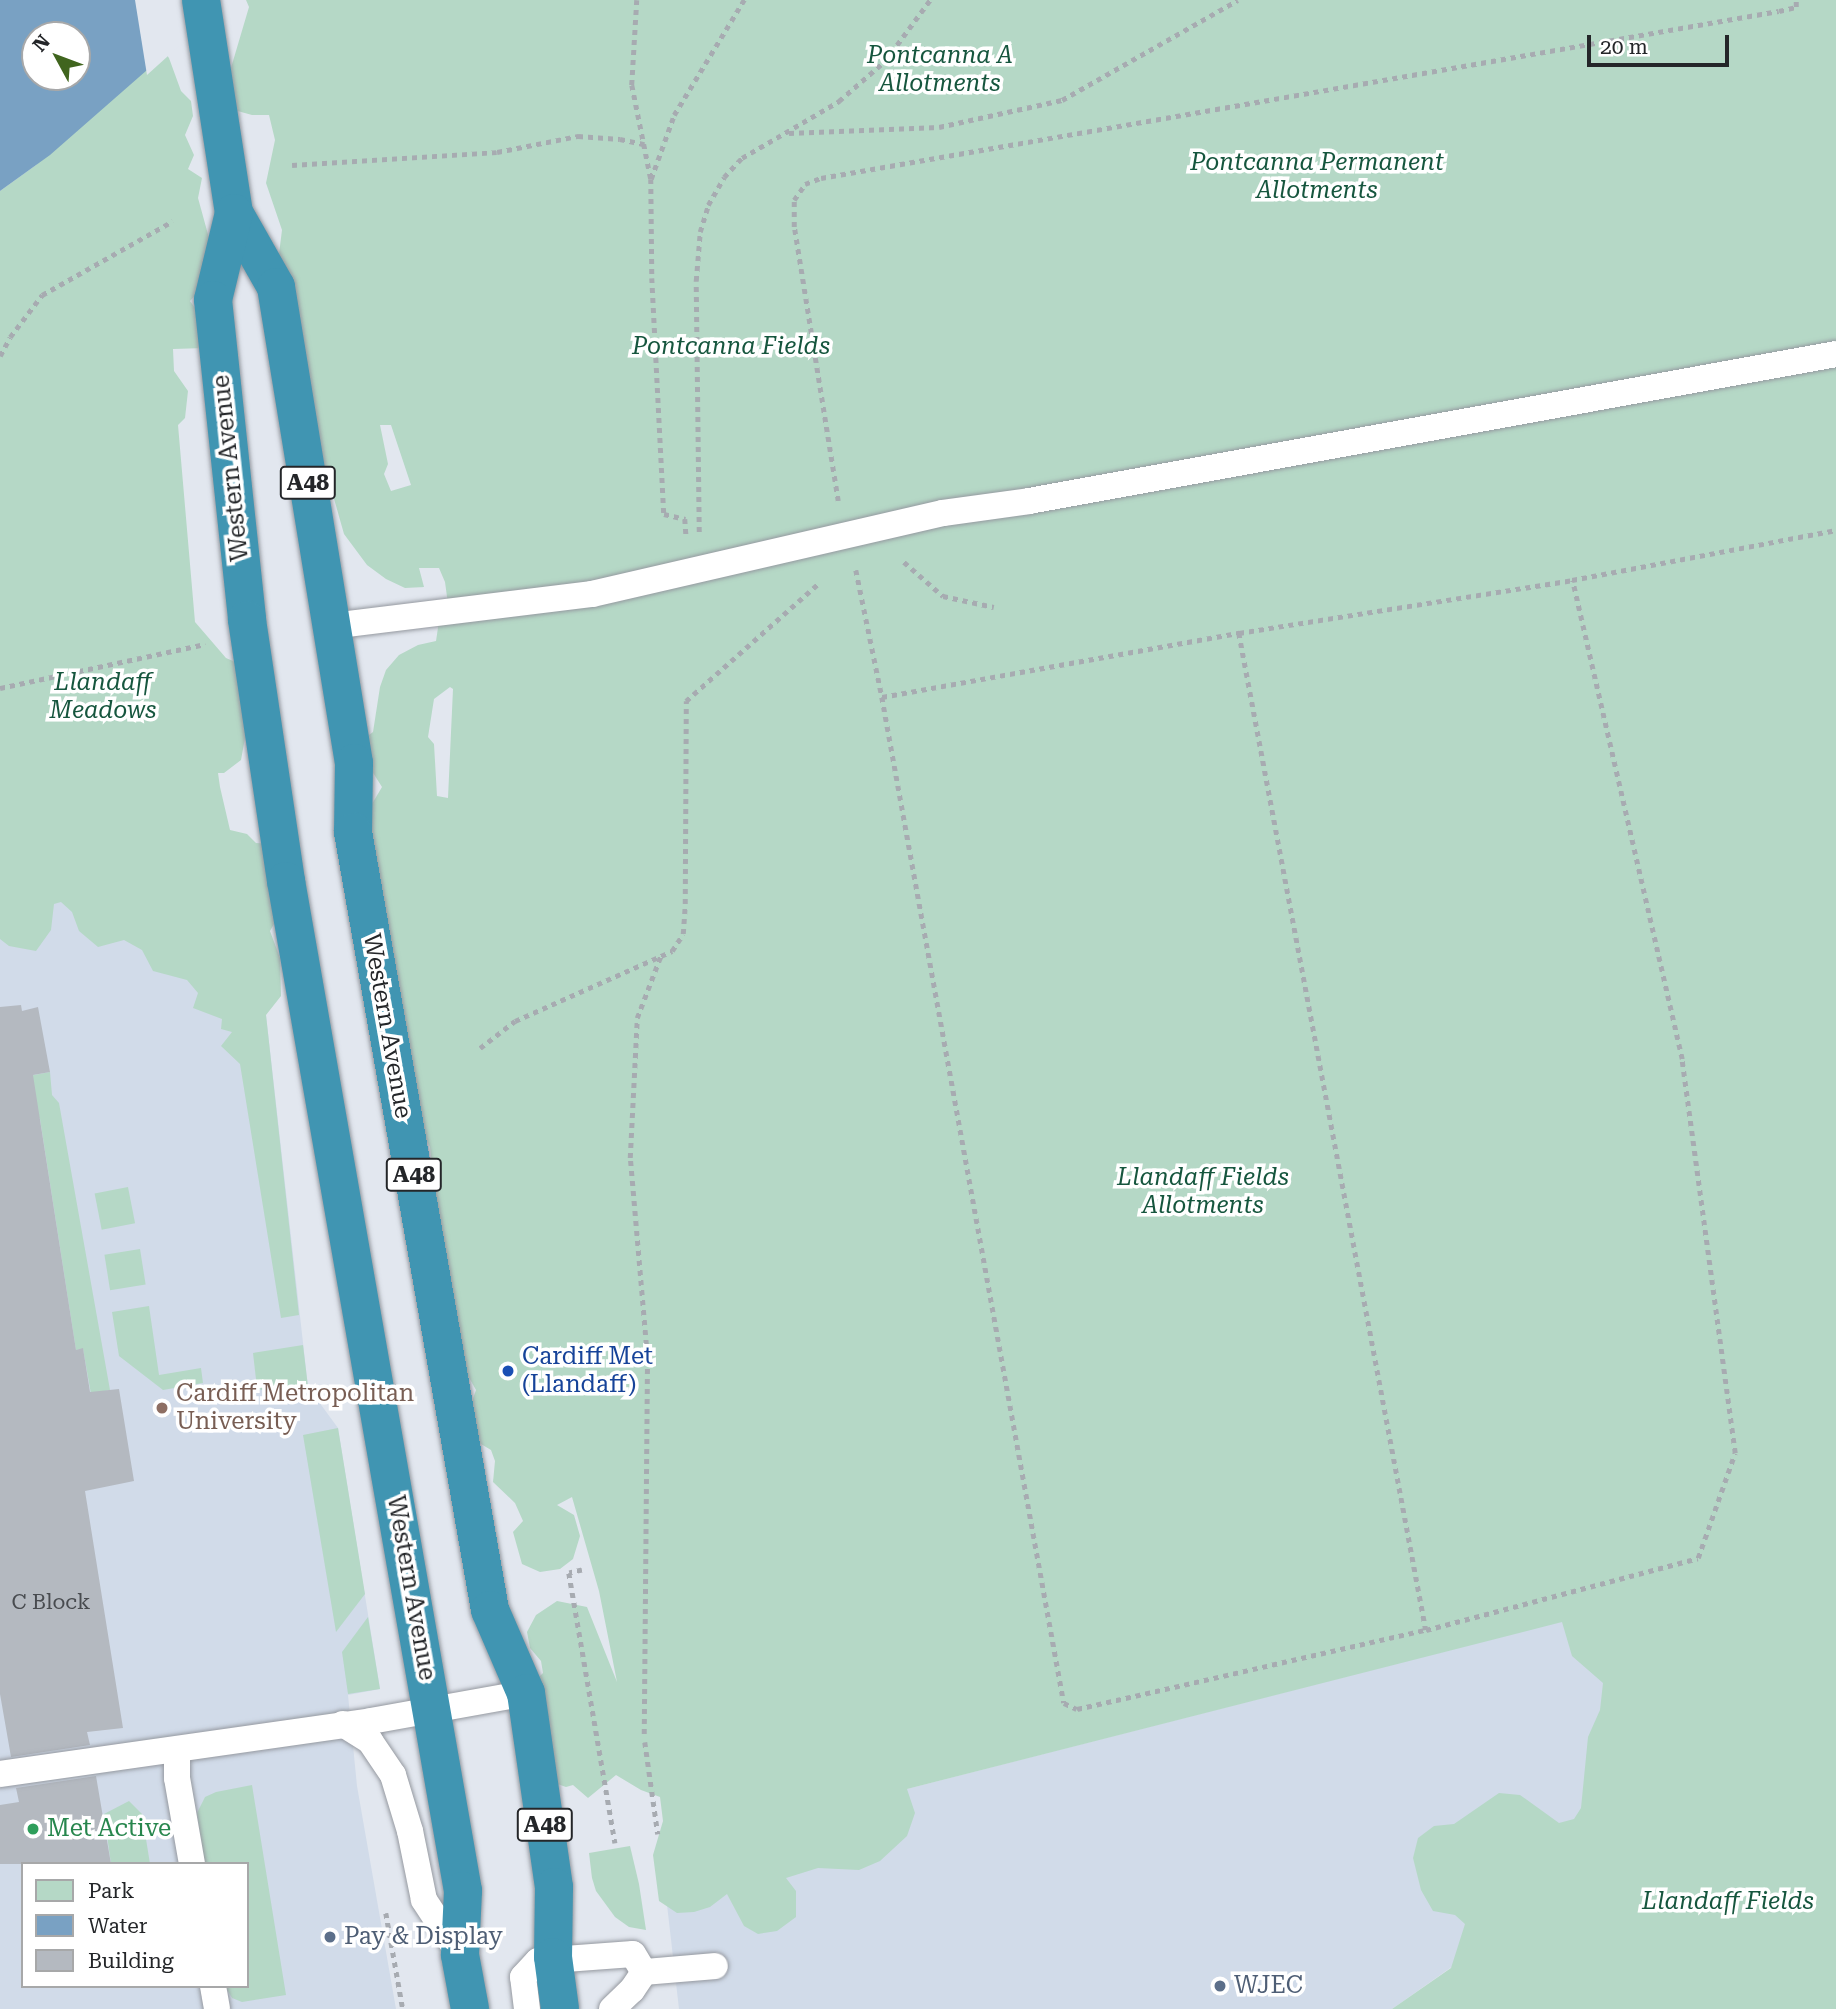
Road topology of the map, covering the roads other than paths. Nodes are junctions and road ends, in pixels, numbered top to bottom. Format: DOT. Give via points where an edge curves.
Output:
graph roads {
  1 [pos="201,0"];
  2 [pos="234,213"];
  3 [pos="1836,354"];
  4 [pos="331,626"];
  5 [pos="526,1693"];
  6 [pos="433,1710"];
  7 [pos="343,1724"];
  8 [pos="177,1750"];
  9 [pos="0,1774"];
  10 [pos="192,1862"];
  11 [pos="460,1955"];
  12 [pos="553,1957"];
  13 [pos="715,1966"];
  14 [pos="644,1972"];
  15 [pos="213,1988"];
  16 [pos="217,2009"];
  17 [pos="470,2009"];
  18 [pos="527,2009"];
  19 [pos="560,2009"];
  20 [pos="612,2009"];
  1 -- 2 [label="highway, Western Avenue / A48"];
  2 -- 4 [label="highway, Western Avenue / A48" via="276,287"];
  2 -- 6 [label="highway, Western Avenue / A48" via="213,300 247,620 286,881"];
  3 -- 4 [label="lane" via="943,513 561,599"];
  4 -- 5 [label="highway, Western Avenue / A48" via="354,764 353,832 490,1610"];
  5 -- 6 [label="lane"];
  5 -- 12 [label="highway, Western Avenue / A48" via="554,1887"];
  6 -- 7 [label="lane"];
  6 -- 11 [label="highway, Western Avenue / A48" via="463,1891"];
  7 -- 8 [label="lane"];
  7 -- 11 [label="lane" via="370,1741 393,1775 424,1900"];
  8 -- 9 [label="lane"];
  8 -- 10 [label="lane" via="177,1779"];
  11 -- 17 [label="highway, Western Avenue / A48"];
  12 -- 14 [label="lane" via="633,1954"];
  12 -- 18 [label="lane" via="538,1961 523,1977"];
  12 -- 19 [label="highway, Western Avenue / A48"];
  13 -- 14 [label="lane"];
  14 -- 20 [label="lane"];
  15 -- 16 [label="lane"];
}
